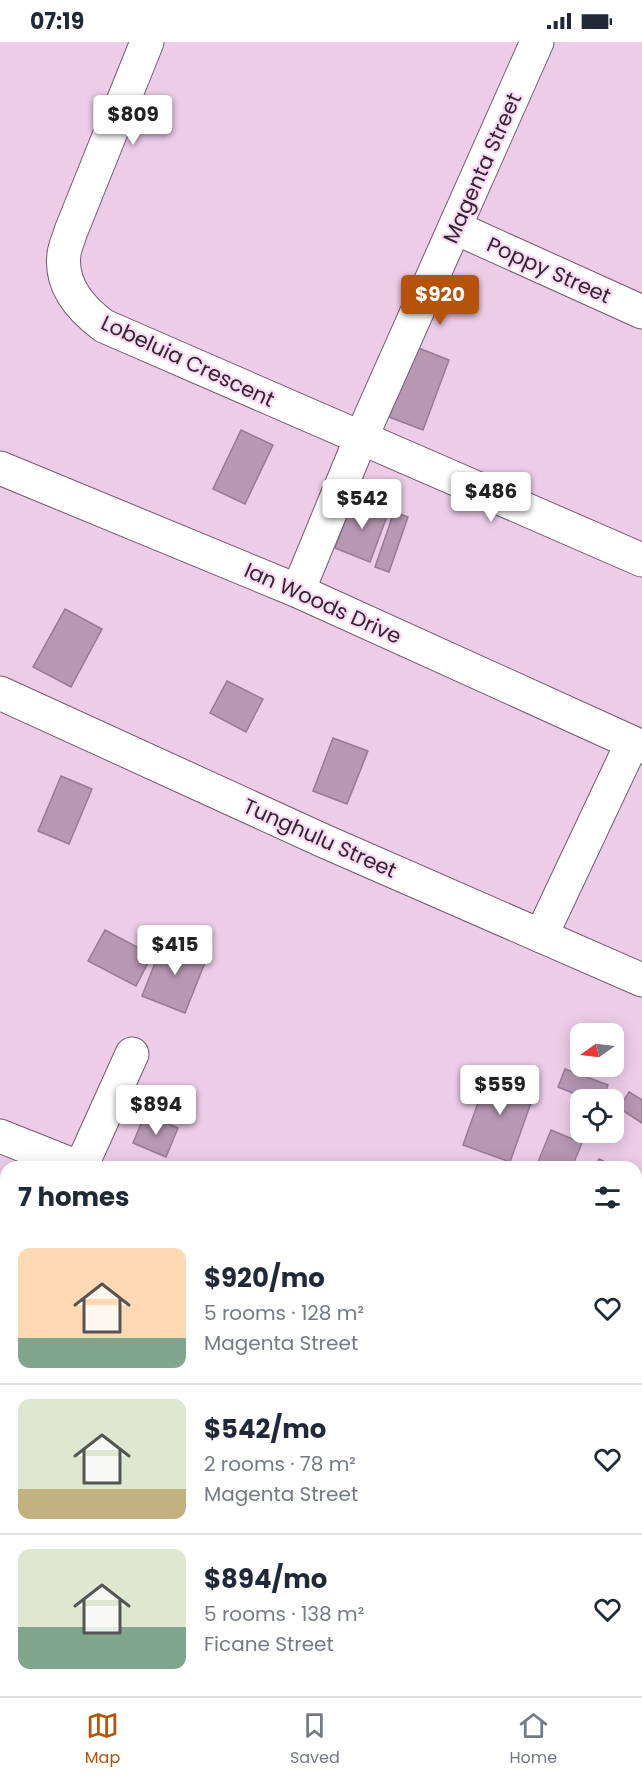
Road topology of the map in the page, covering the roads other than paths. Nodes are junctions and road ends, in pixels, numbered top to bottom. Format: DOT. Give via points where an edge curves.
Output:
graph roads {
  1 [pos="147,42"];
  2 [pos="537,42"];
  3 [pos="456,228"];
  4 [pos="642,312"];
  5 [pos="361,438"];
  6 [pos="0,468"];
  7 [pos="642,560"];
  8 [pos="298,591"];
  9 [pos="0,693"];
  10 [pos="637,745"];
  11 [pos="541,936"];
  12 [pos="642,980"];
  13 [pos="132,1054"];
  14 [pos="0,1136"];
  15 [pos="64,1161"];
  16 [pos="82,1161"];
  1 -- 5 [label="street, Lobeluia Crescent" via="71,231 64,254 69,287 88,314 104,326"];
  2 -- 3 [label="street, Magenta Street"];
  3 -- 4 [label="street, Poppy Street"];
  3 -- 5 [label="street, Magenta Street"];
  5 -- 7 [label="street, Lobeluia Crescent"];
  5 -- 8 [label="street, Magenta Street"];
  6 -- 8 [label="street, Ian Woods Drive"];
  8 -- 10 [label="street, Ian Woods Drive"];
  9 -- 11 [label="street, Tunghulu Street"];
  10 -- 11 [label="street"];
  11 -- 12 [label="street, Tunghulu Street"];
  13 -- 16 [label="street"];
  14 -- 15 [label="street"];
}
